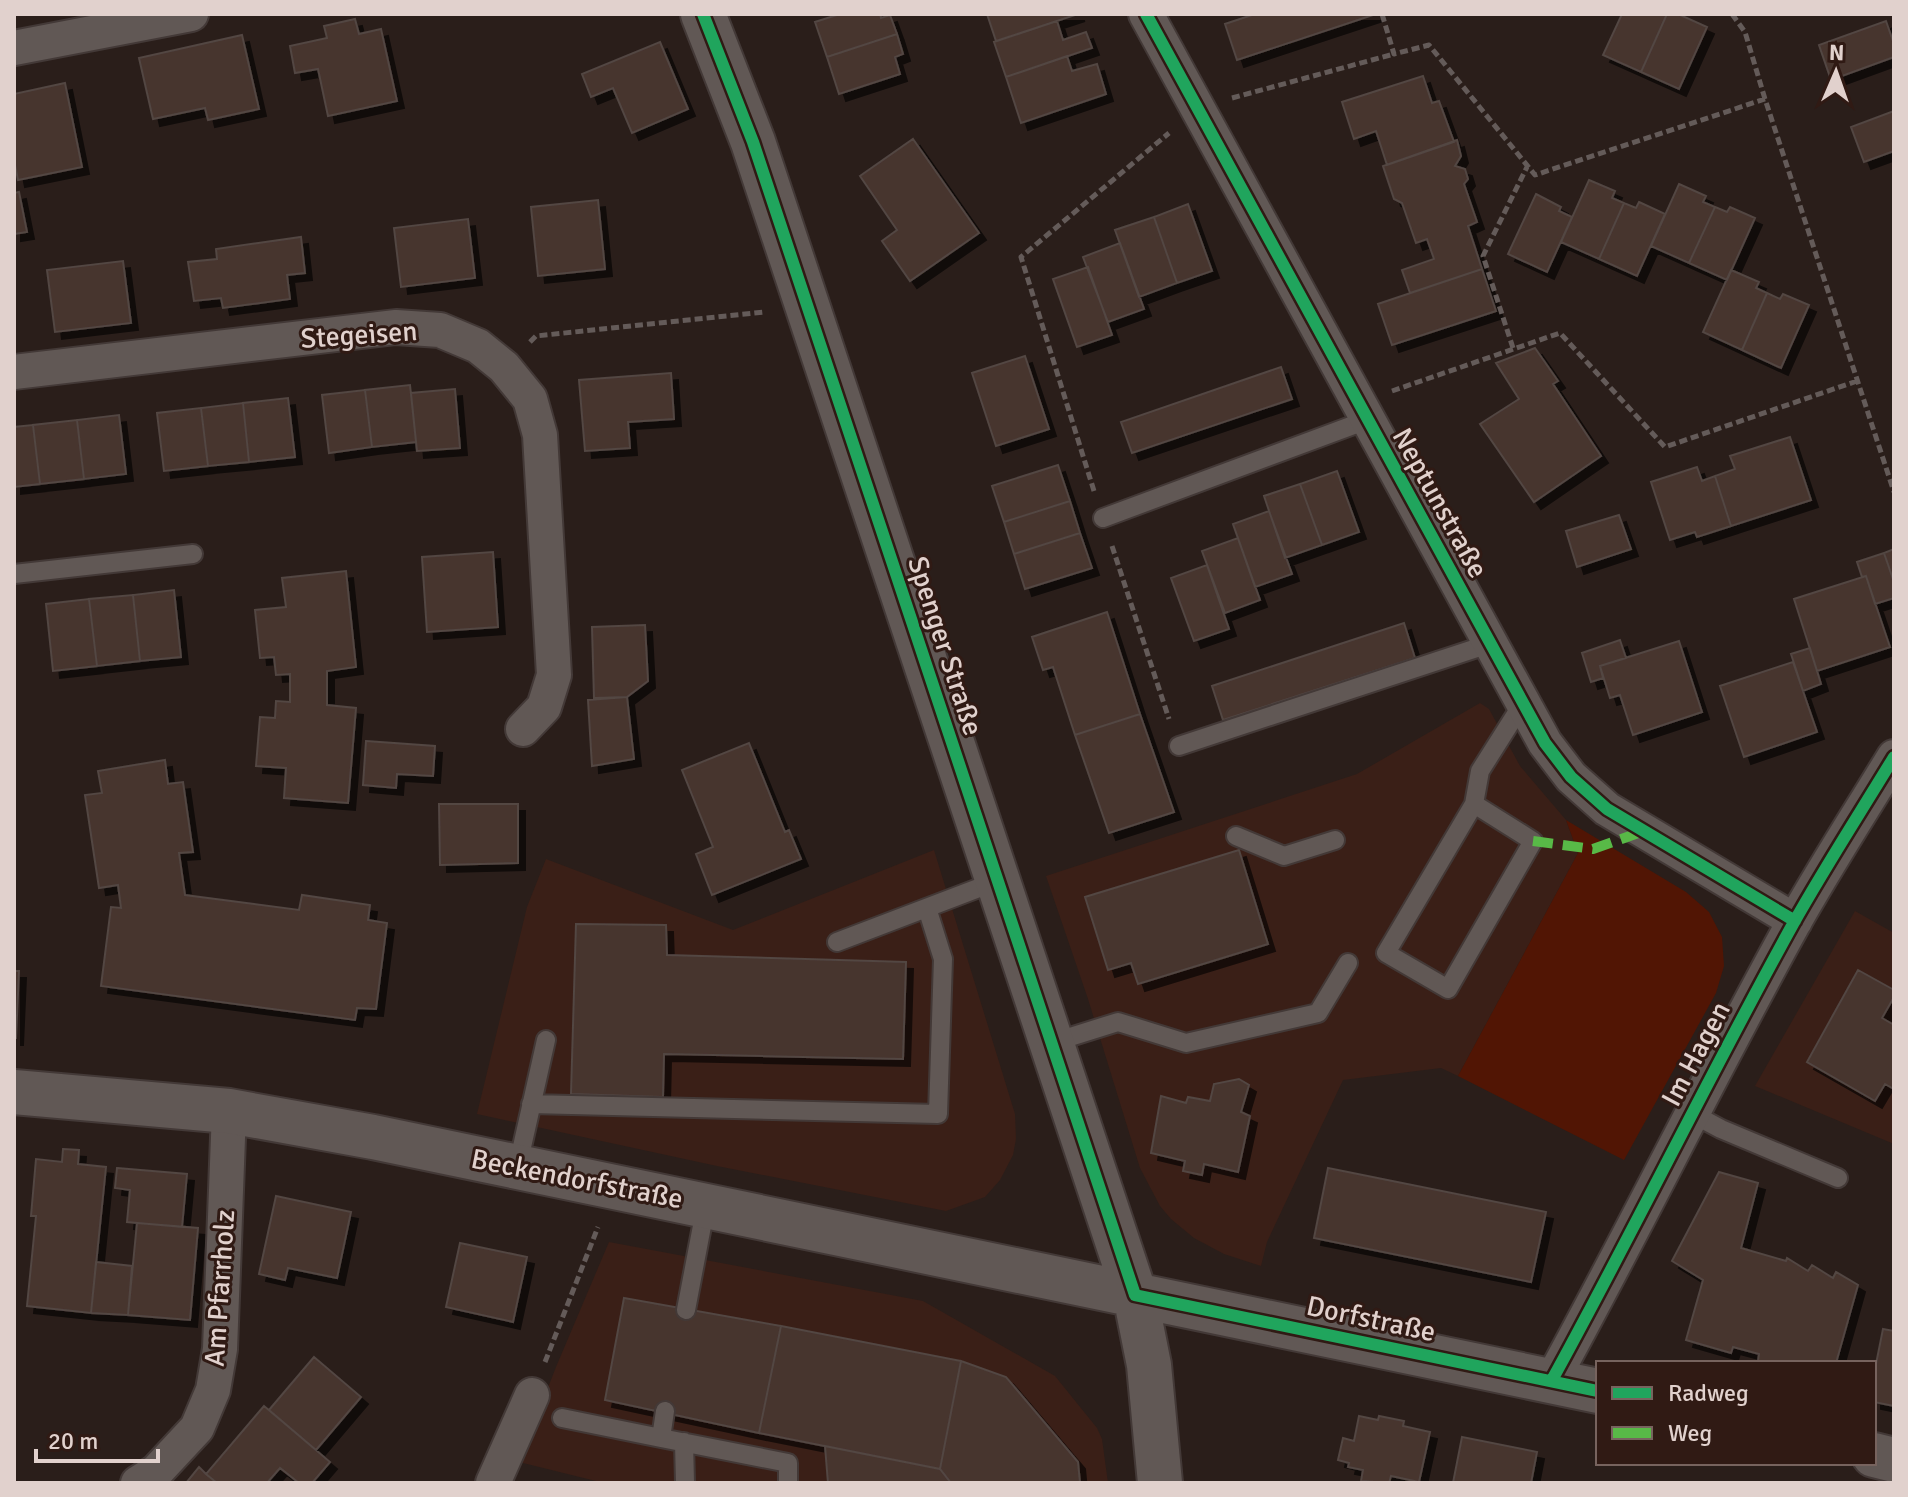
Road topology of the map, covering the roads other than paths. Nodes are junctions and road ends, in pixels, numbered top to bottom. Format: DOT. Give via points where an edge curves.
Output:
graph roads {
  1 [pos="191,14"];
  2 [pos="703,14"];
  3 [pos="1146,14"];
  4 [pos="14,48"];
  5 [pos="14,372"];
  6 [pos="1362,412"];
  7 [pos="1103,518"];
  8 [pos="193,554"];
  9 [pos="14,574"];
  10 [pos="1489,644"];
  11 [pos="1523,703"];
  12 [pos="523,729"];
  13 [pos="1179,746"];
  14 [pos="1894,757"];
  15 [pos="1474,804"];
  16 [pos="1236,836"];
  17 [pos="1335,840"];
  18 [pos="997,881"];
  19 [pos="927,908"];
  20 [pos="1795,921"];
  21 [pos="837,942"];
  22 [pos="1348,963"];
  23 [pos="546,1040"];
  24 [pos="1051,1043"];
  25 [pos="14,1092"];
  26 [pos="531,1104"];
  27 [pos="229,1111"];
  28 [pos="1691,1113"];
  29 [pos="517,1169"];
  30 [pos="1838,1178"];
  31 [pos="706,1205"];
  32 [pos="1135,1295"];
  33 [pos="686,1310"];
  34 [pos="1552,1380"];
  35 [pos="1596,1391"];
  36 [pos="532,1395"];
  37 [pos="665,1411"];
  38 [pos="562,1418"];
  39 [pos="661,1438"];
  40 [pos="684,1442"];
  41 [pos="138,1483"];
  42 [pos="493,1483"];
  43 [pos="685,1483"];
  44 [pos="788,1483"];
  45 [pos="1160,1483"];
  1 -- 4 [label="street"];
  2 -- 18 [label="main road, Spenger Straße" via="753,142"];
  3 -- 6 [label="street, Neptunstraße"];
  5 -- 12 [label="street, Stegeisen" via="396,327 440,330 478,346 530,399 540,435 554,675 544,707"];
  6 -- 7 [label="lane"];
  6 -- 10 [label="street, Neptunstraße"];
  8 -- 9 [label="lane"];
  10 -- 11 [label="street, Neptunstraße"];
  10 -- 13 [label="lane"];
  11 -- 15 [label="lane" via="1480,771"];
  11 -- 20 [label="street, Neptunstraße" via="1571,777 1607,809"];
  14 -- 20 [label="street, Im Hagen"];
  15 -- 15 [label="lane" via="1533,841 1448,989 1386,953"];
  16 -- 17 [label="lane" via="1284,856"];
  18 -- 19 [label="lane"];
  18 -- 24 [label="main road, Spenger Straße"];
  19 -- 21 [label="lane"];
  19 -- 26 [label="lane" via="943,959 938,1114"];
  20 -- 28 [label="street, Im Hagen"];
  22 -- 24 [label="lane" via="1318,1013 1186,1043 1118,1022"];
  23 -- 26 [label="lane"];
  24 -- 32 [label="main road, Spenger Straße"];
  25 -- 27 [label="main road, Beckendorfstraße"];
  26 -- 29 [label="lane"];
  27 -- 29 [label="main road, Beckendorfstraße"];
  27 -- 41 [label="street, Am Pfarrholz" via="220,1349 213,1390 197,1428 157,1471"];
  28 -- 30 [label="lane"];
  28 -- 34 [label="street, Im Hagen"];
  29 -- 31 [label="main road, Beckendorfstraße"];
  31 -- 32 [label="main road, Beckendorfstraße"];
  31 -- 33 [label="lane"];
  32 -- 34 [label="main road, Dorfstraße"];
  32 -- 45 [label="main road, Spenger Straße" via="1149,1365"];
  34 -- 35 [label="main road, Dorfstraße"];
  36 -- 42 [label="street"];
  37 -- 39 [label="lane"];
  38 -- 39 [label="lane"];
  39 -- 40 [label="lane"];
  40 -- 43 [label="lane"];
  40 -- 44 [label="lane" via="788,1463"];
}
